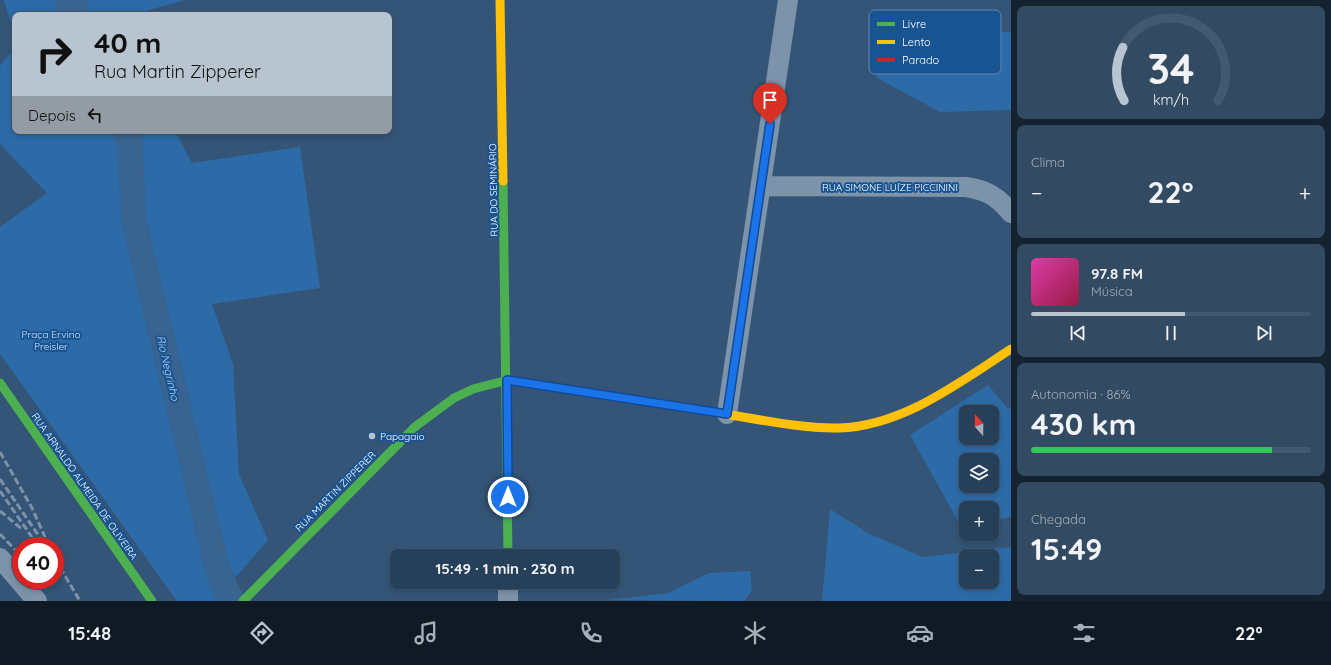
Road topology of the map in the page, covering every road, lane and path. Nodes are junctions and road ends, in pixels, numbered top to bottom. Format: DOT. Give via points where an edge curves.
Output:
graph roads {
  1 [pos="500,0"];
  2 [pos="788,0"];
  3 [pos="761,186"];
  4 [pos="1011,213"];
  5 [pos="1011,349"];
  6 [pos="507,380"];
  7 [pos="0,383"];
  8 [pos="727,414"];
  9 [pos="508,549"];
  10 [pos="0,558"];
  11 [pos="508,589"];
  12 [pos="37,601"];
  13 [pos="152,601"];
  14 [pos="243,601"];
  15 [pos="508,601"];
  1 -- 6 [label="street, RUA DO SEMINÁRIO"];
  2 -- 3 [label="street"];
  3 -- 4 [label="street, RUA SIMONE LUÍZE PICCININI" via="966,187 992,194"];
  3 -- 8 [label="street"];
  5 -- 8 [label="street, RUA MARTIN ZIPPERER" via="950,388 895,414 852,427 829,428"];
  6 -- 8 [label="street, RUA MARTIN ZIPPERER"];
  6 -- 9 [label="street, RUA DO SEMINÁRIO"];
  6 -- 14 [label="street, RUA MARTIN ZIPPERER" via="473,389 454,398 416,426"];
  7 -- 13 [label="street, RUA ARNALDO ALMEIDA DE OLIVEIRA"];
  10 -- 12 [label="street"];
  11 -- 15 [label="street"];
}
